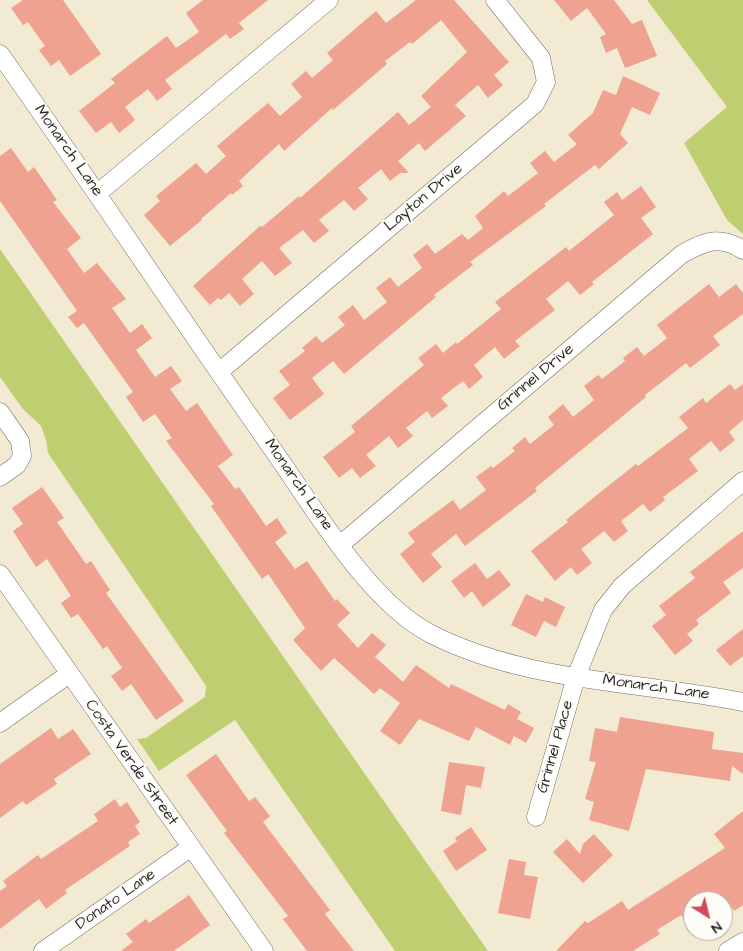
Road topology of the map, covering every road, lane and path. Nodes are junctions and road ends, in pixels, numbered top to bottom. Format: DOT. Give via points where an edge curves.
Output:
graph roads {
  1 [pos="329,0"];
  2 [pos="495,0"];
  3 [pos="0,54"];
  4 [pos="98,193"];
  5 [pos="743,250"];
  6 [pos="218,372"];
  7 [pos="0,412"];
  8 [pos="0,477"];
  9 [pos="743,480"];
  10 [pos="340,545"];
  11 [pos="0,574"];
  12 [pos="69,674"];
  13 [pos="576,677"];
  14 [pos="743,702"];
  15 [pos="0,722"];
  16 [pos="536,817"];
  17 [pos="190,848"];
  18 [pos="743,942"];
  19 [pos="43,951"];
  20 [pos="264,951"];
  21 [pos="728,951"];
  1 -- 4 [label="street"];
  2 -- 6 [label="street, Layton Drive" via="541,58 546,82 535,104"];
  3 -- 4 [label="street, Monarch Lane"];
  4 -- 6 [label="street, Monarch Lane"];
  5 -- 10 [label="street, Grinnel Drive" via="730,242 714,241 682,254"];
  6 -- 10 [label="street, Monarch Lane"];
  7 -- 8 [label="street" via="20,441 22,456 17,465"];
  9 -- 13 [label="street" via="622,586 603,610"];
  10 -- 13 [label="street, Monarch Lane" via="386,602 429,632 480,656"];
  11 -- 12 [label="street, Costa Verde Street"];
  12 -- 15 [label="street"];
  12 -- 17 [label="street, Costa Verde Street"];
  13 -- 14 [label="street, Monarch Lane"];
  13 -- 16 [label="street, Grinnel Place"];
  17 -- 19 [label="street, Donato Lane"];
  17 -- 20 [label="street, Costa Verde Street"];
  18 -- 21 [label="street"];
}
